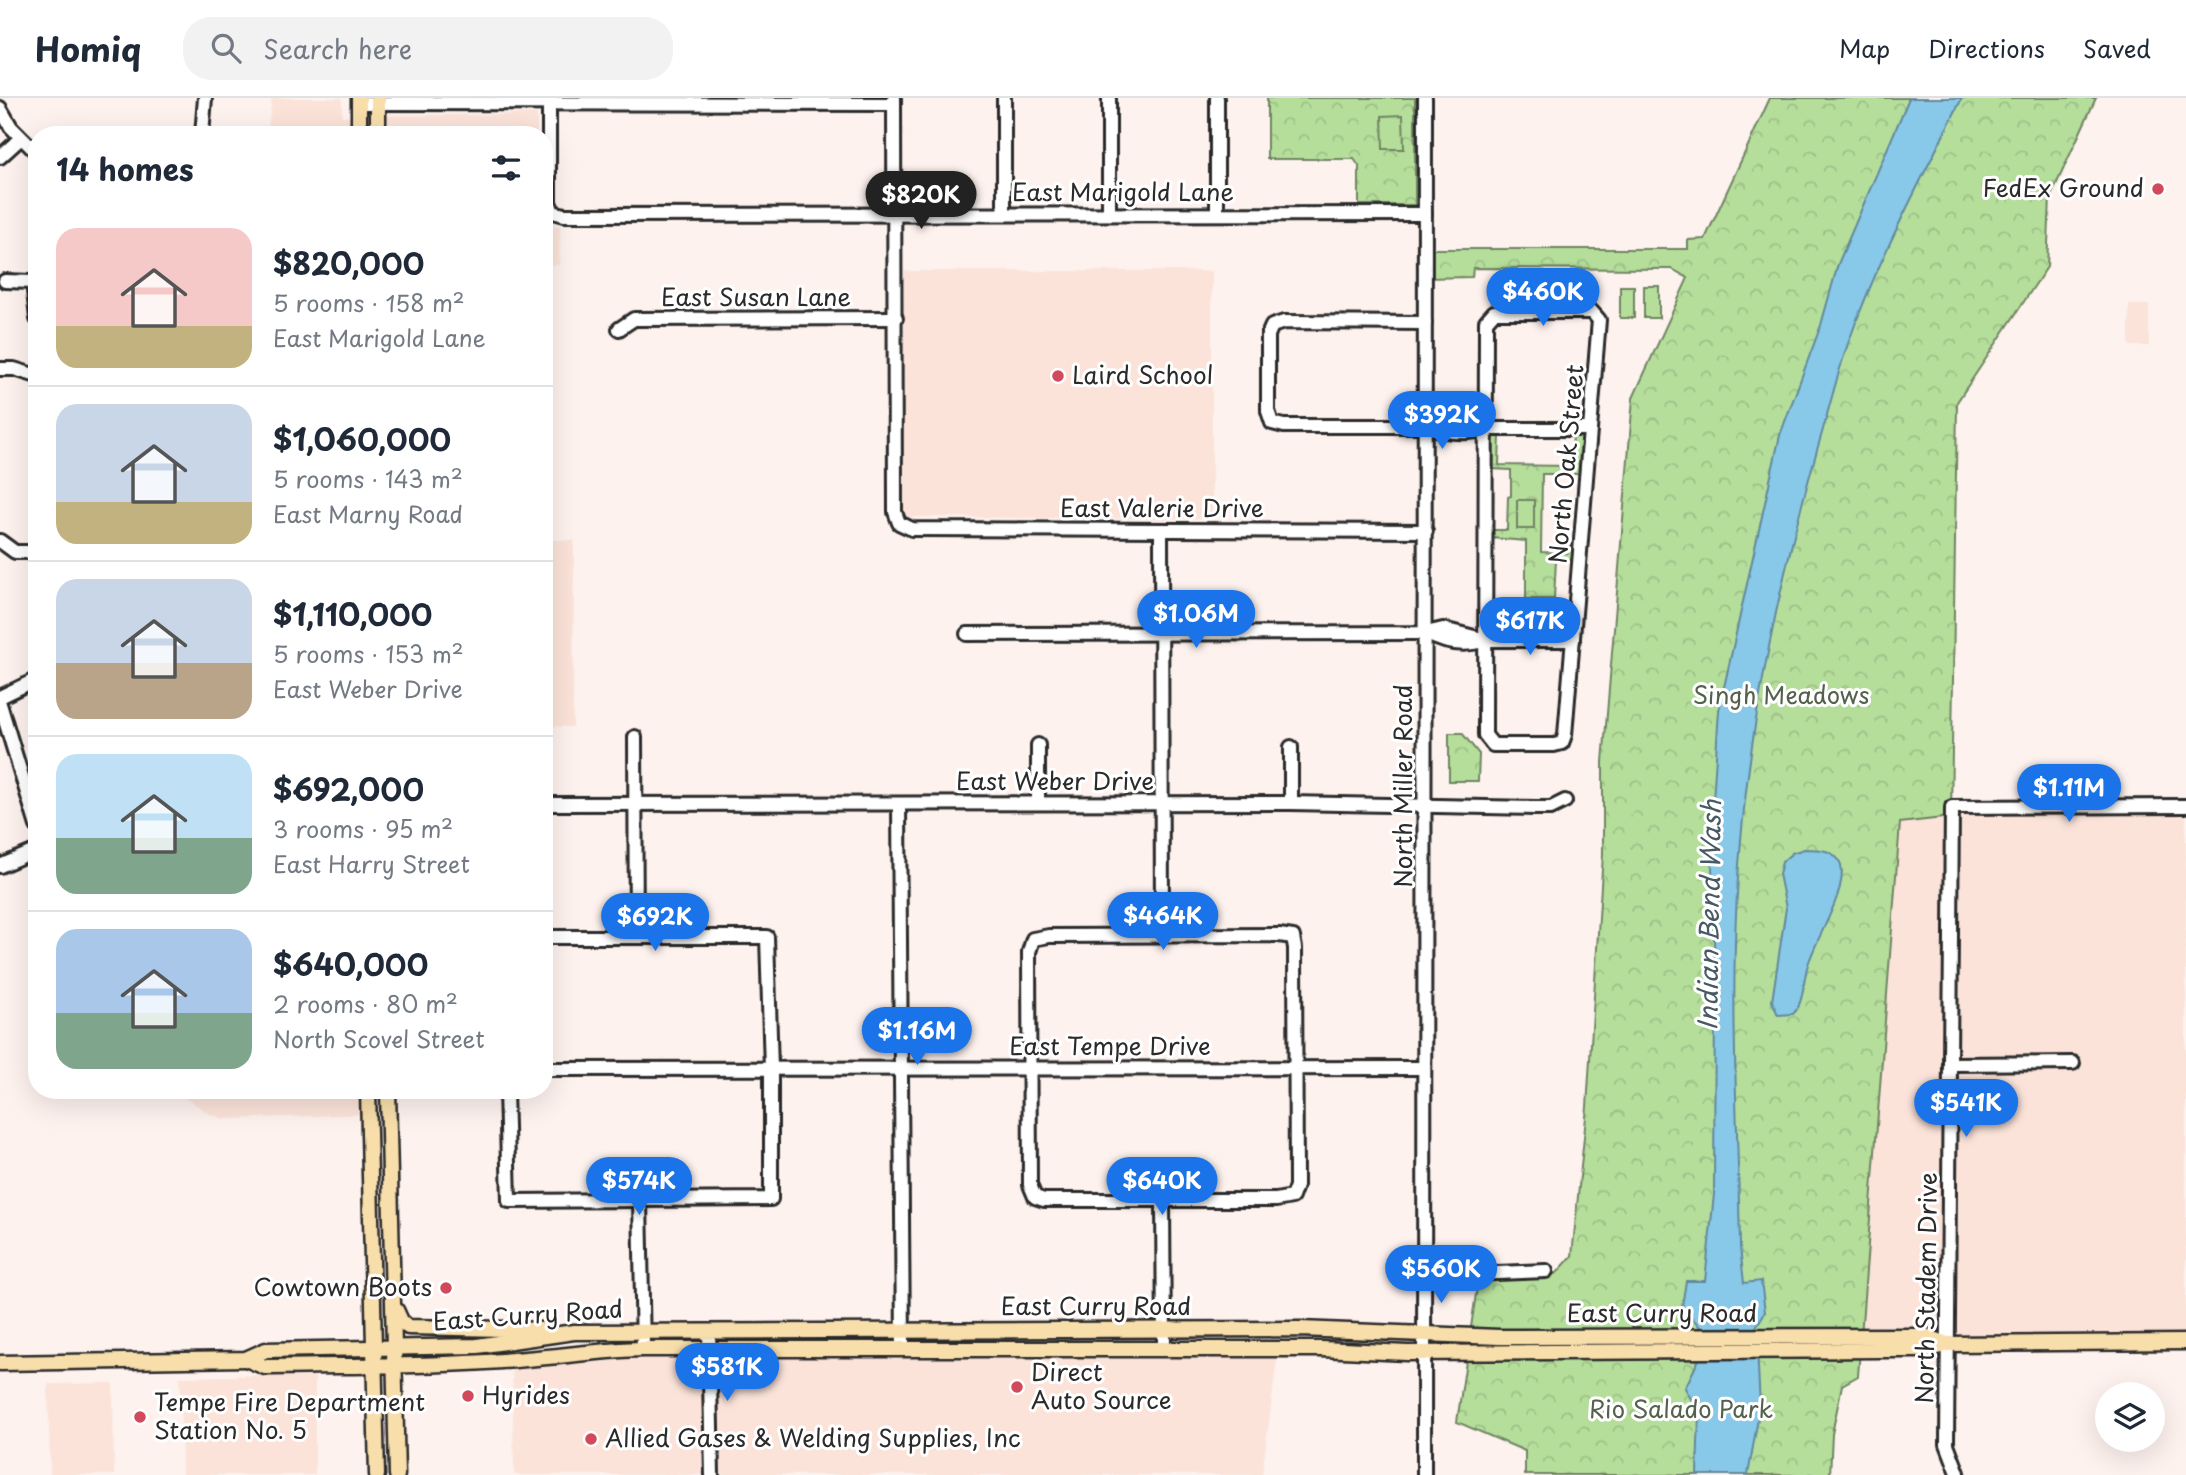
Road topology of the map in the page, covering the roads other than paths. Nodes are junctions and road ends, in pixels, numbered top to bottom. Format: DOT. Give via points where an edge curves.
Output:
graph roads {
  1 [pos="205,98"];
  2 [pos="1004,98"];
  3 [pos="1109,98"];
  4 [pos="1217,98"];
  5 [pos="1425,98"];
  6 [pos="359,100"];
  7 [pos="378,100"];
  8 [pos="651,100"];
  9 [pos="894,101"];
  10 [pos="549,104"];
  11 [pos="0,108"];
  12 [pos="203,126"];
  13 [pos="359,126"];
  14 [pos="378,126"];
  15 [pos="549,126"];
  16 [pos="20,138"];
  17 [pos="28,145"];
  18 [pos="0,157"];
  19 [pos="553,212"];
  20 [pos="895,214"];
  21 [pos="1004,214"];
  22 [pos="1109,214"];
  23 [pos="1217,214"];
  24 [pos="1424,214"];
  25 [pos="5,281"];
  26 [pos="28,282"];
  27 [pos="895,318"];
  28 [pos="1425,323"];
  29 [pos="619,329"];
  30 [pos="0,369"];
  31 [pos="28,372"];
  32 [pos="1425,426"];
  33 [pos="1485,429"];
  34 [pos="1590,429"];
  35 [pos="1161,530"];
  36 [pos="1426,531"];
  37 [pos="1,542"];
  38 [pos="28,552"];
  39 [pos="967,634"];
  40 [pos="1162,634"];
  41 [pos="1426,634"];
  42 [pos="1486,640"];
  43 [pos="1573,640"];
  44 [pos="28,683"];
  45 [pos="0,696"];
  46 [pos="0,704"];
  47 [pos="635,737"];
  48 [pos="1038,745"];
  49 [pos="1292,747"];
  50 [pos="28,796"];
  51 [pos="1565,801"];
  52 [pos="1038,802"];
  53 [pos="1161,803"];
  54 [pos="1291,803"];
  55 [pos="553,804"];
  56 [pos="635,804"];
  57 [pos="898,804"];
  58 [pos="1424,804"];
  59 [pos="2186,806"];
  60 [pos="28,854"];
  61 [pos="0,866"];
  62 [pos="1162,935"];
  63 [pos="553,937"];
  64 [pos="636,937"];
  65 [pos="2074,1063"];
  66 [pos="1951,1064"];
  67 [pos="900,1068"];
  68 [pos="1030,1068"];
  69 [pos="1295,1068"];
  70 [pos="1423,1068"];
  71 [pos="553,1069"];
  72 [pos="771,1069"];
  73 [pos="368,1099"];
  74 [pos="387,1099"];
  75 [pos="506,1099"];
  76 [pos="1163,1200"];
  77 [pos="640,1201"];
  78 [pos="1546,1271"];
  79 [pos="1424,1276"];
  80 [pos="394,1305"];
  81 [pos="1163,1330"];
  82 [pos="642,1331"];
  83 [pos="709,1331"];
  84 [pos="903,1331"];
  85 [pos="574,1332"];
  86 [pos="1424,1334"];
  87 [pos="2186,1342"];
  88 [pos="1690,1344"];
  89 [pos="1947,1344"];
  90 [pos="374,1348"];
  91 [pos="395,1348"];
  92 [pos="643,1349"];
  93 [pos="903,1349"];
  94 [pos="1164,1349"];
  95 [pos="710,1350"];
  96 [pos="1424,1352"];
  97 [pos="246,1359"];
  98 [pos="0,1363"];
  99 [pos="396,1364"];
  100 [pos="374,1365"];
  101 [pos="1958,1473"];
  102 [pos="377,1475"];
  103 [pos="397,1475"];
  104 [pos="712,1475"];
  105 [pos="1424,1475"];
  1 -- 12 [label="street"];
  2 -- 21 [label="street"];
  3 -- 22 [label="street"];
  4 -- 23 [label="street"];
  5 -- 24 [label="street, North Miller Road"];
  6 -- 7 [label="street"];
  6 -- 13 [label="main road"];
  7 -- 10 [label="street"];
  7 -- 14 [label="main road"];
  8 -- 9 [label="street"];
  8 -- 10 [label="street"];
  9 -- 20 [label="street"];
  10 -- 15 [label="street, East Marigold Lane"];
  11 -- 16 [label="street"];
  16 -- 17 [label="street"];
  16 -- 18 [label="street"];
  19 -- 20 [label="street, East Marigold Lane"];
  20 -- 21 [label="street, East Marigold Lane"];
  20 -- 27 [label="street"];
  21 -- 22 [label="street, East Marigold Lane"];
  22 -- 23 [label="street, East Marigold Lane"];
  23 -- 24 [label="street, East Marigold Lane"];
  24 -- 28 [label="street, North Miller Road"];
  25 -- 26 [label="street"];
  27 -- 29 [label="street, East Susan Lane" via="634,319"];
  27 -- 35 [label="street, East Valerie Drive" via="898,523 912,529"];
  28 -- 32 [label="street, North Miller Road"];
  28 -- 32 [label="street" via="1284,322 1272,326 1268,335 1272,423"];
  30 -- 31 [label="street"];
  32 -- 33 [label="street" via="1440,422"];
  32 -- 36 [label="street, North Miller Road"];
  33 -- 34 [label="street"];
  33 -- 34 [label="street, North Oak Street" via="1486,321 1489,314 1533,312 1597,315"];
  33 -- 42 [label="street"];
  34 -- 43 [label="street, North Oak Street"];
  35 -- 36 [label="street, East Valerie Drive"];
  35 -- 40 [label="street"];
  36 -- 41 [label="street, North Miller Road"];
  37 -- 38 [label="street" via="15,552"];
  39 -- 40 [label="street"];
  40 -- 41 [label="street"];
  40 -- 53 [label="street"];
  41 -- 42 [label="street" via="1443,629 1460,639 1473,635"];
  41 -- 58 [label="street, North Miller Road"];
  42 -- 43 [label="street"];
  42 -- 43 [label="street, North Oak Street" via="1487,741 1493,745 1562,743"];
  44 -- 45 [label="street"];
  46 -- 50 [label="street"];
  47 -- 56 [label="street"];
  48 -- 52 [label="street"];
  49 -- 54 [label="street"];
  51 -- 58 [label="street, East Weber Drive" via="1551,808"];
  52 -- 53 [label="street, East Weber Drive"];
  52 -- 57 [label="street, East Weber Drive"];
  53 -- 54 [label="street, East Weber Drive"];
  53 -- 62 [label="street"];
  54 -- 58 [label="street, East Weber Drive"];
  55 -- 56 [label="street, East Weber Drive"];
  56 -- 57 [label="street, East Weber Drive"];
  56 -- 64 [label="street"];
  57 -- 67 [label="street"];
  58 -- 70 [label="street, North Miller Road"];
  59 -- 66 [label="street, North Stadem Drive" via="1952,807"];
  60 -- 61 [label="street"];
  62 -- 68 [label="street" via="1033,939 1029,952"];
  62 -- 69 [label="street" via="1293,937"];
  63 -- 64 [label="street"];
  64 -- 72 [label="street" via="767,937"];
  65 -- 66 [label="street"];
  66 -- 89 [label="street, North Stadem Drive"];
  67 -- 68 [label="street, East Tempe Drive"];
  67 -- 72 [label="street, East Tempe Drive"];
  67 -- 84 [label="street"];
  68 -- 69 [label="street, East Tempe Drive"];
  68 -- 76 [label="street" via="1030,1185 1035,1196 1044,1200"];
  69 -- 70 [label="street, East Tempe Drive"];
  69 -- 76 [label="street" via="1296,1186 1292,1196 1276,1200"];
  70 -- 79 [label="street, North Miller Road"];
  71 -- 72 [label="street, East Tempe Drive"];
  72 -- 77 [label="street" via="771,1199"];
  73 -- 90 [label="main road"];
  74 -- 80 [label="main road"];
  75 -- 77 [label="street" via="509,1200"];
  76 -- 81 [label="street"];
  77 -- 82 [label="street"];
  78 -- 79 [label="street"];
  79 -- 86 [label="street, North Miller Road"];
  80 -- 85 [label="main road" via="408,1327"];
  80 -- 91 [label="main road"];
  81 -- 84 [label="main road, East Curry Road"];
  81 -- 86 [label="main road, East Curry Road"];
  81 -- 94 [label="street"];
  82 -- 83 [label="main road, East Curry Road"];
  82 -- 85 [label="main road, East Curry Road"];
  82 -- 92 [label="street"];
  83 -- 84 [label="main road, East Curry Road"];
  83 -- 95 [label="street"];
  84 -- 93 [label="street"];
  85 -- 91 [label="main road, East Curry Road" via="477,1346"];
  86 -- 88 [label="main road, East Curry Road"];
  86 -- 96 [label="street, North Miller Road"];
  87 -- 89 [label="main road, East Curry Road"];
  88 -- 89 [label="main road, East Curry Road" via="1927,1350"];
  88 -- 96 [label="main road, East Curry Road"];
  89 -- 101 [label="street, North Stadem Drive" via="1947,1444"];
  90 -- 91 [label="main road, East Curry Road"];
  90 -- 97 [label="main road, East Curry Road" via="266,1350"];
  90 -- 100 [label="main road"];
  91 -- 99 [label="main road"];
  92 -- 95 [label="main road, East Curry Road"];
  92 -- 99 [label="main road, East Curry Road"];
  93 -- 94 [label="main road, East Curry Road"];
  93 -- 95 [label="main road, East Curry Road"];
  94 -- 96 [label="main road, East Curry Road"];
  95 -- 104 [label="street"];
  96 -- 105 [label="street, North Miller Road"];
  97 -- 98 [label="main road, East Curry Road"];
  97 -- 100 [label="main road, East Curry Road" via="265,1367"];
  99 -- 100 [label="main road, East Curry Road"];
  99 -- 103 [label="main road"];
  100 -- 102 [label="main road"];
}
